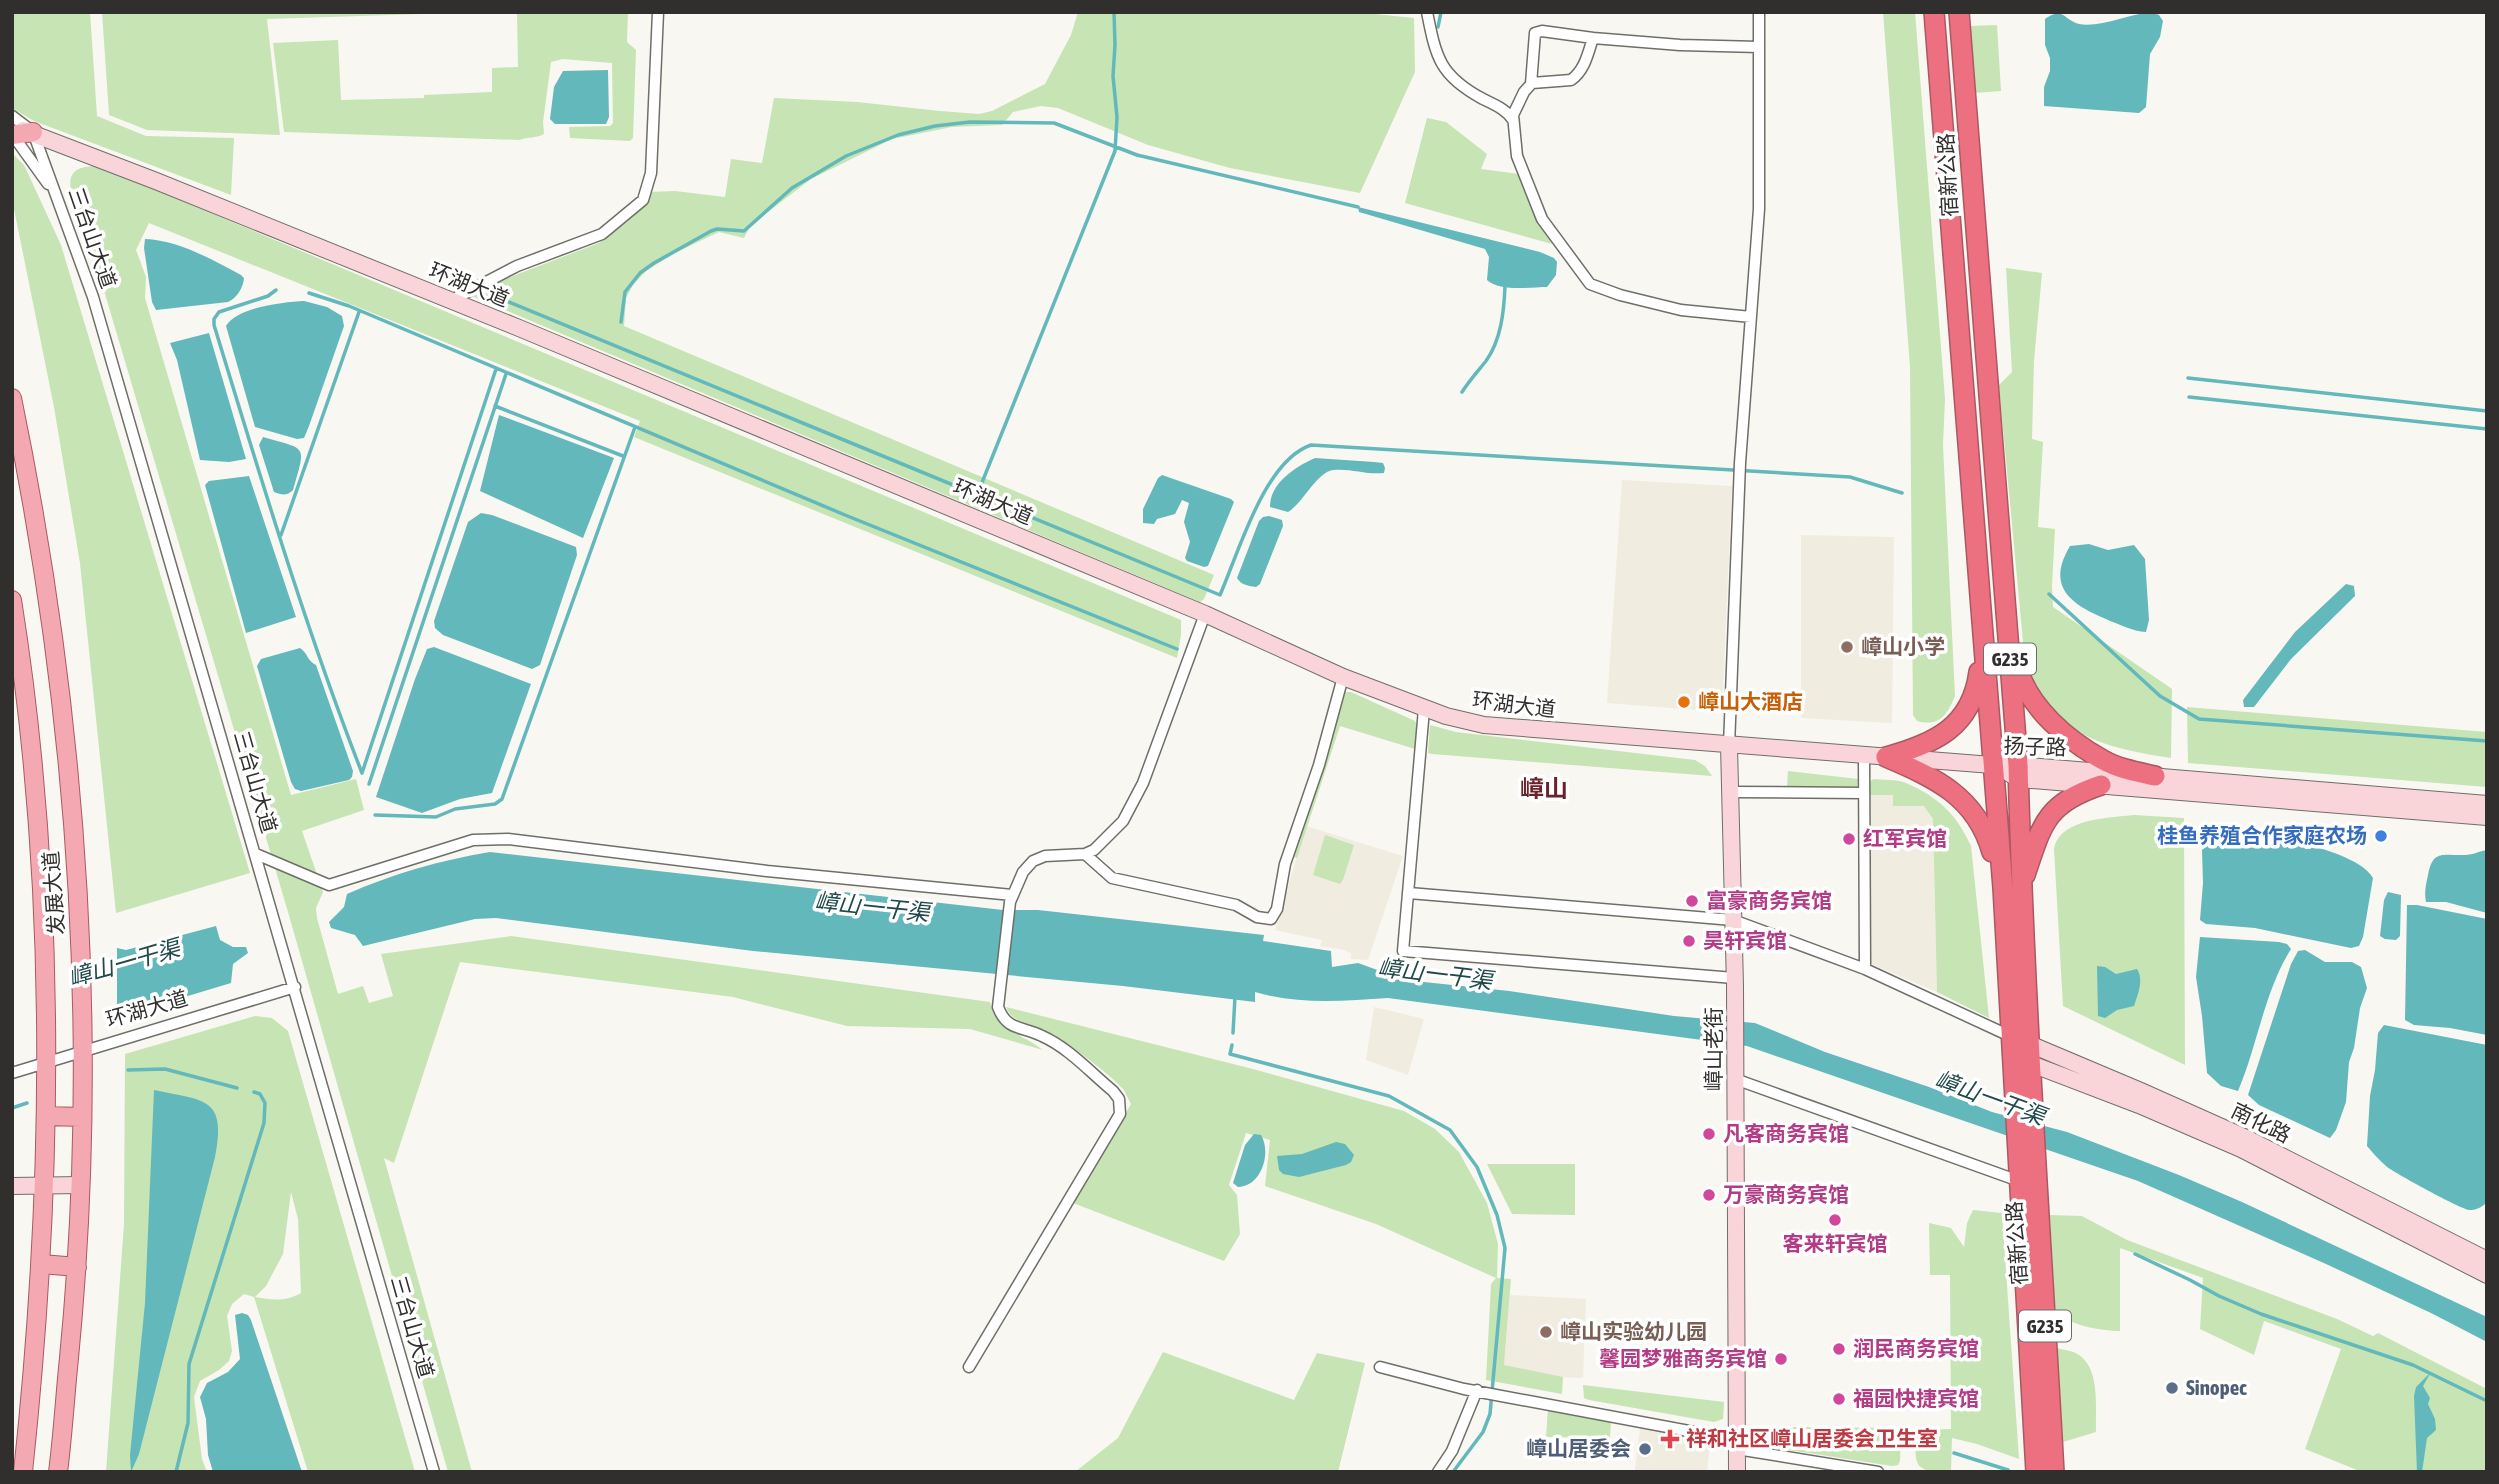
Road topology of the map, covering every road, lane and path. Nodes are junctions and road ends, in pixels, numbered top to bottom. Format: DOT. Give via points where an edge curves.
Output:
graph roads {
  1 [pos="658,12"];
  2 [pos="1427,12"];
  3 [pos="1759,12"];
  4 [pos="1934,12"];
  5 [pos="1959,12"];
  6 [pos="1593,38"];
  7 [pos="1759,47"];
  8 [pos="1531,84"];
  9 [pos="12,116"];
  10 [pos="1513,120"];
  11 [pos="12,127"];
  12 [pos="33,132"];
  13 [pos="12,135"];
  14 [pos="56,195"];
  15 [pos="1977,224"];
  16 [pos="1950,226"];
  17 [pos="452,300"];
  18 [pos="1751,317"];
  19 [pos="12,398"];
  20 [pos="12,600"];
  21 [pos="1205,614"];
  22 [pos="1983,640"];
  23 [pos="2008,641"];
  24 [pos="1343,677"];
  25 [pos="1424,709"];
  26 [pos="1729,746"];
  27 [pos="1864,755"];
  28 [pos="1886,757"];
  29 [pos="1992,765"];
  30 [pos="2018,772"];
  31 [pos="2155,776"];
  32 [pos="2101,785"];
  33 [pos="1730,792"];
  34 [pos="1864,793"];
  35 [pos="2487,804"];
  36 [pos="2487,817"];
  37 [pos="256,854"];
  38 [pos="1085,854"];
  39 [pos="2012,888"];
  40 [pos="1409,893"];
  41 [pos="1011,899"];
  42 [pos="1733,920"];
  43 [pos="1865,969"];
  44 [pos="1735,982"];
  45 [pos="295,987"];
  46 [pos="82,1045"];
  47 [pos="2020,1050"];
  48 [pos="45,1057"];
  49 [pos="12,1073"];
  50 [pos="1735,1073"];
  51 [pos="46,1116"];
  52 [pos="82,1117"];
  53 [pos="2028,1181"];
  54 [pos="45,1185"];
  55 [pos="81,1185"];
  56 [pos="12,1186"];
  57 [pos="2487,1260"];
  58 [pos="42,1264"];
  59 [pos="77,1267"];
  60 [pos="2487,1275"];
  61 [pos="969,1367"];
  62 [pos="1380,1367"];
  63 [pos="1488,1392"];
  64 [pos="1737,1445"];
  65 [pos="23,1472"];
  66 [pos="58,1472"];
  67 [pos="434,1472"];
  68 [pos="1438,1472"];
  69 [pos="1737,1472"];
  70 [pos="1878,1472"];
  71 [pos="2036,1472"];
  72 [pos="2054,1472"];
  1 -- 17 [label="street" via="651,173 643,200 602,234 517,265"];
  2 -- 10 [label="street" via="1436,52 1446,71 1469,91 1508,112"];
  3 -- 7 [label="street"];
  4 -- 16 [label="highway, 宿新公路 / G235"];
  5 -- 15 [label="highway, 宿新公路 / G235"];
  6 -- 7 [label="street"];
  6 -- 8 [label="street" via="1584,66 1571,80"];
  6 -- 8 [label="street" via="1542,30 1535,33"];
  7 -- 18 [label="street" via="1759,209"];
  8 -- 10 [label="street"];
  9 -- 12 [label="street"];
  10 -- 18 [label="street" via="1517,156 1542,219 1590,284 1681,310"];
  11 -- 12 [label="main road, 环湖大道"];
  12 -- 13 [label="main road"];
  12 -- 14 [label="street, 三台山大道"];
  12 -- 17 [label="main road, 环湖大道"];
  13 -- 14 [label="street"];
  14 -- 37 [label="street, 三台山大道" via="93,298"];
  15 -- 16 [label="highway, 宿新公路"];
  15 -- 23 [label="highway, G235"];
  16 -- 22 [label="highway, G235"];
  17 -- 21 [label="main road, 环湖大道"];
  18 -- 26 [label="street" via="1739,480"];
  19 -- 46 [label="main road, 发展大道" via="51,624 69,782"];
  20 -- 48 [label="main road, 发展大道" via="37,804 46,963"];
  21 -- 24 [label="main road, 环湖大道"];
  21 -- 38 [label="street" via="1134,803 1105,841"];
  22 -- 28 [label="highway" via="1978,686 1960,719 1931,741"];
  22 -- 29 [label="highway, G235"];
  23 -- 30 [label="highway, G235"];
  23 -- 31 [label="highway" via="2022,685 2058,727 2104,761"];
  24 -- 25 [label="main road, 环湖大道"];
  24 -- 38 [label="street" via="1285,864 1278,909 1271,919 1236,905 1112,878"];
  25 -- 26 [label="main road, 环湖大道" via="1484,724"];
  25 -- 40 [label="street"];
  26 -- 27 [label="main road, 环湖大道"];
  26 -- 33 [label="main road, 嶂山老街"];
  27 -- 28 [label="main road, 环湖大道"];
  27 -- 34 [label="street"];
  28 -- 29 [label="main road, 环湖大道"];
  28 -- 39 [label="highway" via="1941,783 1965,804 1981,822"];
  29 -- 30 [label="main road, 扬子路"];
  29 -- 39 [label="highway, G235"];
  30 -- 31 [label="main road, 扬子路"];
  30 -- 32 [label="main road, 扬子路"];
  30 -- 39 [label="highway, G235"];
  31 -- 35 [label="main road, 扬子路"];
  32 -- 36 [label="main road, 扬子路"];
  32 -- 39 [label="highway" via="2070,798 2045,821"];
  33 -- 34 [label="street"];
  33 -- 42 [label="main road, 嶂山老街"];
  34 -- 43 [label="street"];
  37 -- 41 [label="street" via="329,885 473,840 508,839"];
  37 -- 45 [label="street, 三台山大道"];
  38 -- 41 [label="street" via="1033,860"];
  39 -- 47 [label="highway, G235"];
  40 -- 42 [label="street"];
  40 -- 44 [label="street" via="1403,951"];
  41 -- 61 [label="street" via="998,1007 1003,1019 1056,1044 1113,1091 1120,1114"];
  42 -- 43 [label="street"];
  42 -- 44 [label="main road, 嶂山老街"];
  43 -- 47 [label="street"];
  44 -- 50 [label="main road, 嶂山老街"];
  45 -- 46 [label="street, 环湖大道"];
  45 -- 67 [label="street, 三台山大道"];
  46 -- 48 [label="street, 环湖大道"];
  46 -- 52 [label="main road, 发展大道"];
  47 -- 53 [label="highway, 宿新公路 / G235"];
  47 -- 57 [label="main road, 南化路" via="2244,1137"];
  47 -- 60 [label="main road, 南化路" via="2242,1149"];
  48 -- 49 [label="street, 环湖大道"];
  48 -- 51 [label="main road, 发展大道"];
  50 -- 53 [label="street"];
  50 -- 64 [label="main road, 嶂山老街"];
  51 -- 52 [label="main road"];
  51 -- 54 [label="main road, 发展大道"];
  52 -- 55 [label="main road, 发展大道"];
  53 -- 71 [label="highway, 宿新公路 / G235"];
  53 -- 72 [label="highway, 宿新公路 / G235"];
  54 -- 55 [label="main road"];
  54 -- 56 [label="main road"];
  54 -- 58 [label="main road, 发展大道"];
  55 -- 59 [label="main road, 发展大道"];
  58 -- 59 [label="main road"];
  58 -- 65 [label="main road, 发展大道"];
  59 -- 66 [label="main road, 发展大道"];
  62 -- 63 [label="street"];
  63 -- 64 [label="street"];
  63 -- 68 [label="street"];
  64 -- 69 [label="main road, 嶂山老街"];
  64 -- 70 [label="street"];
}
